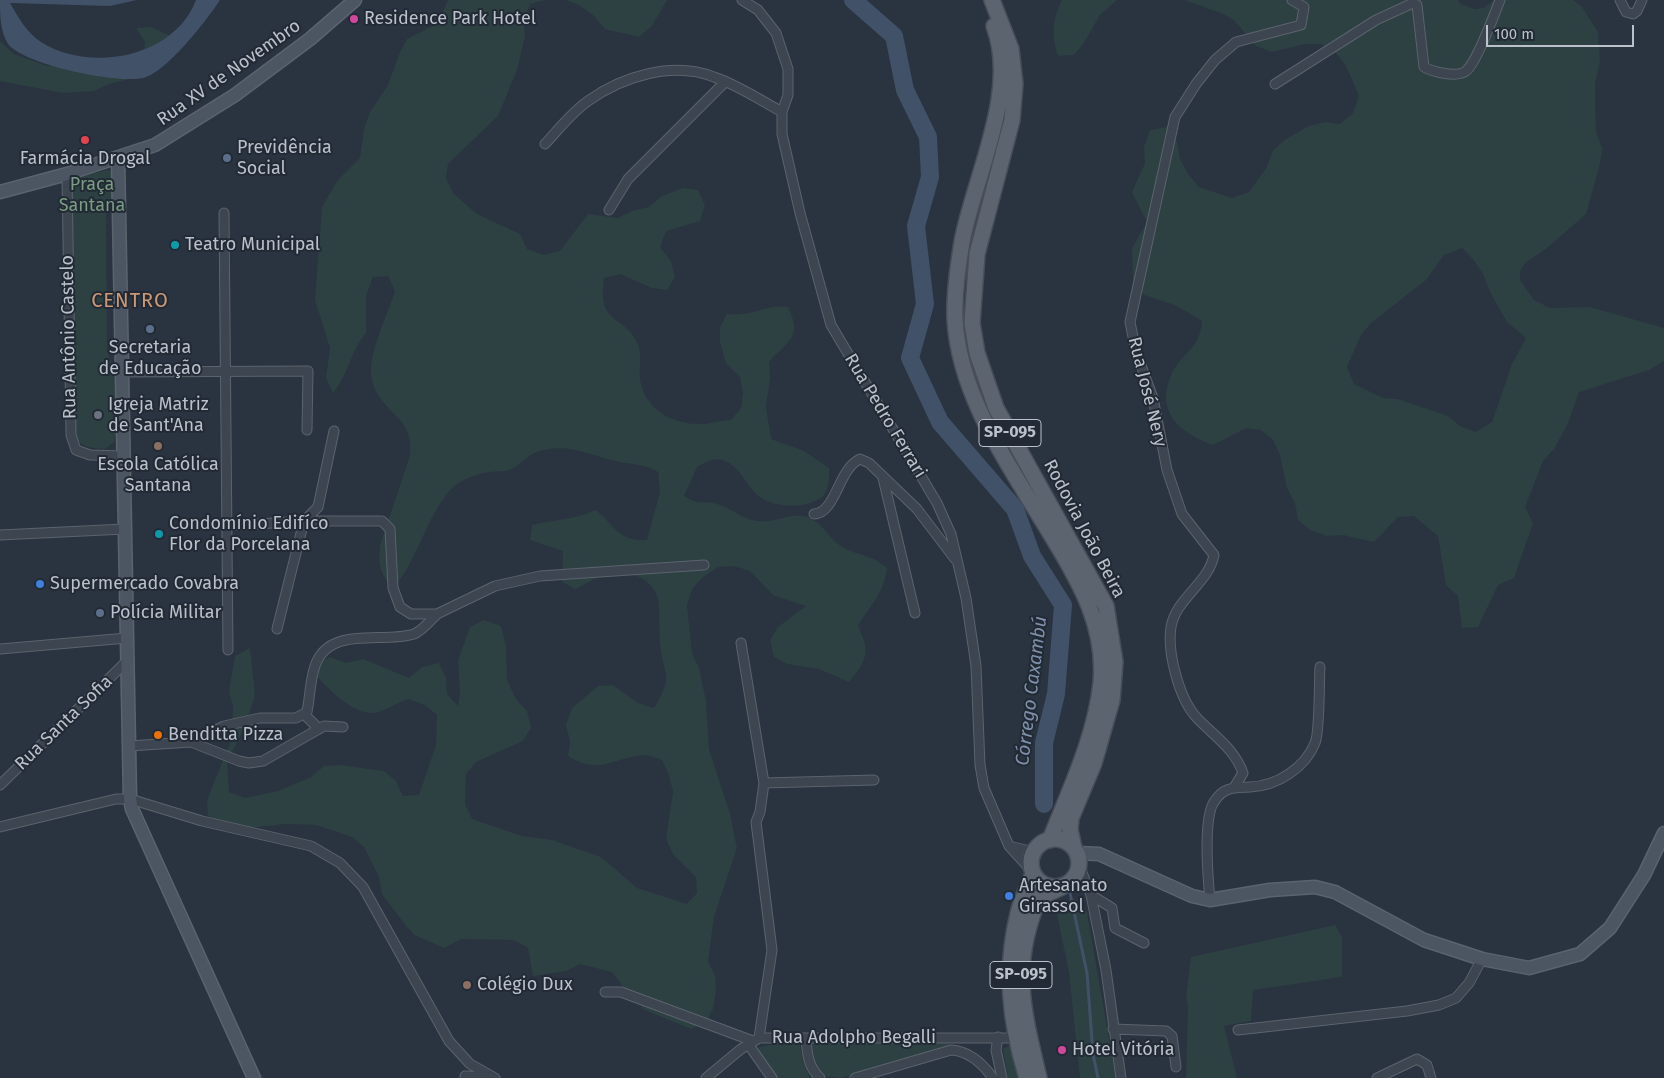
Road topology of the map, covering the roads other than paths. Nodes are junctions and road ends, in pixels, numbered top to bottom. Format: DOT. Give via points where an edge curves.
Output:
graph roads {
  1 [pos="354,0"];
  2 [pos="742,0"];
  3 [pos="982,0"];
  4 [pos="992,0"];
  5 [pos="1292,0"];
  6 [pos="1500,0"];
  7 [pos="1620,0"];
  8 [pos="1642,0"];
  9 [pos="725,82"];
  10 [pos="1275,84"];
  11 [pos="782,112"];
  12 [pos="545,144"];
  13 [pos="118,158"];
  14 [pos="66,174"];
  15 [pos="0,192"];
  16 [pos="609,210"];
  17 [pos="224,213"];
  18 [pos="225,371"];
  19 [pos="122,372"];
  20 [pos="307,430"];
  21 [pos="334,431"];
  22 [pos="124,456"];
  23 [pos="882,478"];
  24 [pos="814,514"];
  25 [pos="304,521"];
  26 [pos="227,526"];
  27 [pos="125,529"];
  28 [pos="0,535"];
  29 [pos="958,563"];
  30 [pos="704,565"];
  31 [pos="915,613"];
  32 [pos="437,614"];
  33 [pos="277,629"];
  34 [pos="127,638"];
  35 [pos="741,643"];
  36 [pos="0,649"];
  37 [pos="228,650"];
  38 [pos="127,661"];
  39 [pos="1320,667"];
  40 [pos="304,714"];
  41 [pos="343,727"];
  42 [pos="319,728"];
  43 [pos="191,742"];
  44 [pos="129,746"];
  45 [pos="874,780"];
  46 [pos="764,783"];
  47 [pos="0,785"];
  48 [pos="1235,786"];
  49 [pos="130,799"];
  50 [pos="0,826"];
  51 [pos="1664,833"];
  52 [pos="1050,840"];
  53 [pos="1009,846"];
  54 [pos="1034,852"];
  55 [pos="1077,855"];
  56 [pos="1032,872"];
  57 [pos="1062,887"];
  58 [pos="1091,895"];
  59 [pos="1210,900"];
  60 [pos="1144,943"];
  61 [pos="1482,960"];
  62 [pos="605,992"];
  63 [pos="1113,1029"];
  64 [pos="1238,1030"];
  65 [pos="998,1037"];
  66 [pos="806,1038"];
  67 [pos="958,1038"];
  68 [pos="1015,1038"];
  69 [pos="753,1041"];
  70 [pos="960,1051"];
  71 [pos="470,1064"];
  72 [pos="1176,1067"];
  73 [pos="465,1077"];
  74 [pos="254,1078"];
  75 [pos="494,1078"];
  76 [pos="706,1078"];
  77 [pos="772,1078"];
  78 [pos="820,1078"];
  79 [pos="855,1078"];
  80 [pos="994,1078"];
  81 [pos="1002,1078"];
  82 [pos="1027,1078"];
  83 [pos="1039,1078"];
  84 [pos="1121,1078"];
  85 [pos="1377,1078"];
  86 [pos="1431,1078"];
  1 -- 13 [label="main road, Rua XV de Novembro" via="310,39 235,94 161,142"];
  2 -- 11 [label="street, Rua Pedro Ferrari" via="758,10 776,33 788,68 788,95"];
  3 -- 52 [label="main road, Rodovia João Beira / SP-095" via="997,34 1000,90 962,241 955,319 959,352 971,389 993,436 1083,588 1095,622 1101,656 1101,684 1090,738"];
  4 -- 55 [label="main road, Rodovia João Beira / SP-095" via="1011,49 1015,84 1012,120 977,254 972,322 977,353 996,408 1106,606 1112,634 1112,700 1097,755 1071,818 1070,830"];
  5 -- 48 [label="street, Rua José Nery" via="1304,7 1301,25 1236,42 1215,60 1175,117 1130,322 1136,352 1153,398 1167,470 1182,514 1214,555 1209,570 1182,602 1172,625 1169,647 1177,679 1194,716 1238,759 1242,773"];
  6 -- 10 [label="street" via="1472,62 1460,74 1431,71 1424,67 1417,5 1413,3 1376,20"];
  7 -- 8 [label="street" via="1626,12 1632,14"];
  9 -- 11 [label="street"];
  9 -- 12 [label="street" via="714,76 681,69 630,78 587,101"];
  9 -- 16 [label="street" via="628,180"];
  11 -- 29 [label="street, Rua Pedro Ferrari" via="782,134 789,167 831,325 937,503 951,534"];
  13 -- 14 [label="main road, Rua XV de Novembro"];
  13 -- 19 [label="main road"];
  14 -- 15 [label="main road, Rua XV de Novembro"];
  14 -- 22 [label="street, Rua Antônio Castelo" via="71,434 76,450 83,454"];
  17 -- 18 [label="street"];
  18 -- 19 [label="street"];
  18 -- 20 [label="street" via="308,371"];
  18 -- 26 [label="street"];
  19 -- 22 [label="main road"];
  21 -- 25 [label="street" via="318,507"];
  22 -- 27 [label="main road"];
  23 -- 24 [label="street" via="869,463 860,459 854,462 829,505 819,514"];
  23 -- 29 [label="street" via="917,509"];
  23 -- 31 [label="street"];
  25 -- 26 [label="street"];
  25 -- 32 [label="street" via="382,521 390,529 393,588 400,607 411,614"];
  25 -- 33 [label="street"];
  26 -- 37 [label="street"];
  27 -- 28 [label="street"];
  27 -- 34 [label="main road"];
  29 -- 53 [label="street, Rua Pedro Ferrari" via="976,666 984,788"];
  30 -- 32 [label="street" via="540,576 495,586"];
  32 -- 40 [label="street" via="416,633 349,639 327,648 315,665 308,712"];
  34 -- 36 [label="street"];
  34 -- 38 [label="main road"];
  35 -- 46 [label="street"];
  38 -- 44 [label="main road"];
  38 -- 47 [label="street, Rua Santa Sofia"];
  39 -- 48 [label="street" via="1316,742 1298,767 1273,784"];
  40 -- 42 [label="street"];
  40 -- 43 [label="street" via="296,718 260,718 224,726"];
  41 -- 42 [label="street"];
  42 -- 43 [label="street" via="263,761 248,763"];
  43 -- 44 [label="street"];
  44 -- 49 [label="main road"];
  45 -- 46 [label="street"];
  46 -- 69 [label="street" via="756,822 772,950"];
  48 -- 59 [label="street" via="1221,794 1211,810 1208,826"];
  49 -- 50 [label="street" via="116,799"];
  49 -- 71 [label="street" via="202,821 311,846 340,863 363,887 449,1041"];
  49 -- 74 [label="main road"];
  51 -- 61 [label="main road" via="1644,875 1610,928 1580,954 1528,968"];
  52 -- 54 [label="main road"];
  52 -- 55 [label="main road" via="1063,840"];
  53 -- 54 [label="street"];
  53 -- 56 [label="street, Rua Pedro Ferrari"];
  54 -- 56 [label="main road, SP-095"];
  55 -- 57 [label="main road, SP-095" via="1074,879"];
  55 -- 58 [label="street"];
  55 -- 59 [label="main road" via="1099,854 1192,896"];
  56 -- 57 [label="main road" via="1042,884"];
  56 -- 68 [label="main road, SP-095" via="1018,913 1010,961"];
  57 -- 83 [label="main road, SP-095" via="1039,898 1027,926 1023,948 1024,1011"];
  58 -- 60 [label="street" via="1112,908 1115,928"];
  58 -- 63 [label="street" via="1106,970"];
  59 -- 61 [label="main road" via="1270,890 1315,887 1335,892 1424,940"];
  61 -- 64 [label="street" via="1456,998 1440,1006"];
  62 -- 69 [label="street" via="621,992"];
  63 -- 72 [label="street" via="1166,1031 1172,1036"];
  63 -- 84 [label="street"];
  65 -- 67 [label="street, Rua Adolpho Begalli"];
  65 -- 68 [label="street, Rua Adolpho Begalli"];
  65 -- 81 [label="street" via="996,1050"];
  66 -- 67 [label="street, Rua Adolpho Begalli"];
  66 -- 69 [label="street, Rua Adolpho Begalli"];
  66 -- 78 [label="street" via="811,1067"];
  67 -- 70 [label="street"];
  68 -- 82 [label="main road, SP-095"];
  69 -- 76 [label="street, Rua Adolpho Begalli"];
  69 -- 77 [label="street"];
  70 -- 79 [label="street" via="951,1050"];
  70 -- 80 [label="street" via="972,1057"];
  71 -- 73 [label="street"];
  71 -- 75 [label="street"];
  73 -- 75 [label="street"];
  85 -- 86 [label="street" via="1417,1059 1427,1065"];
}
